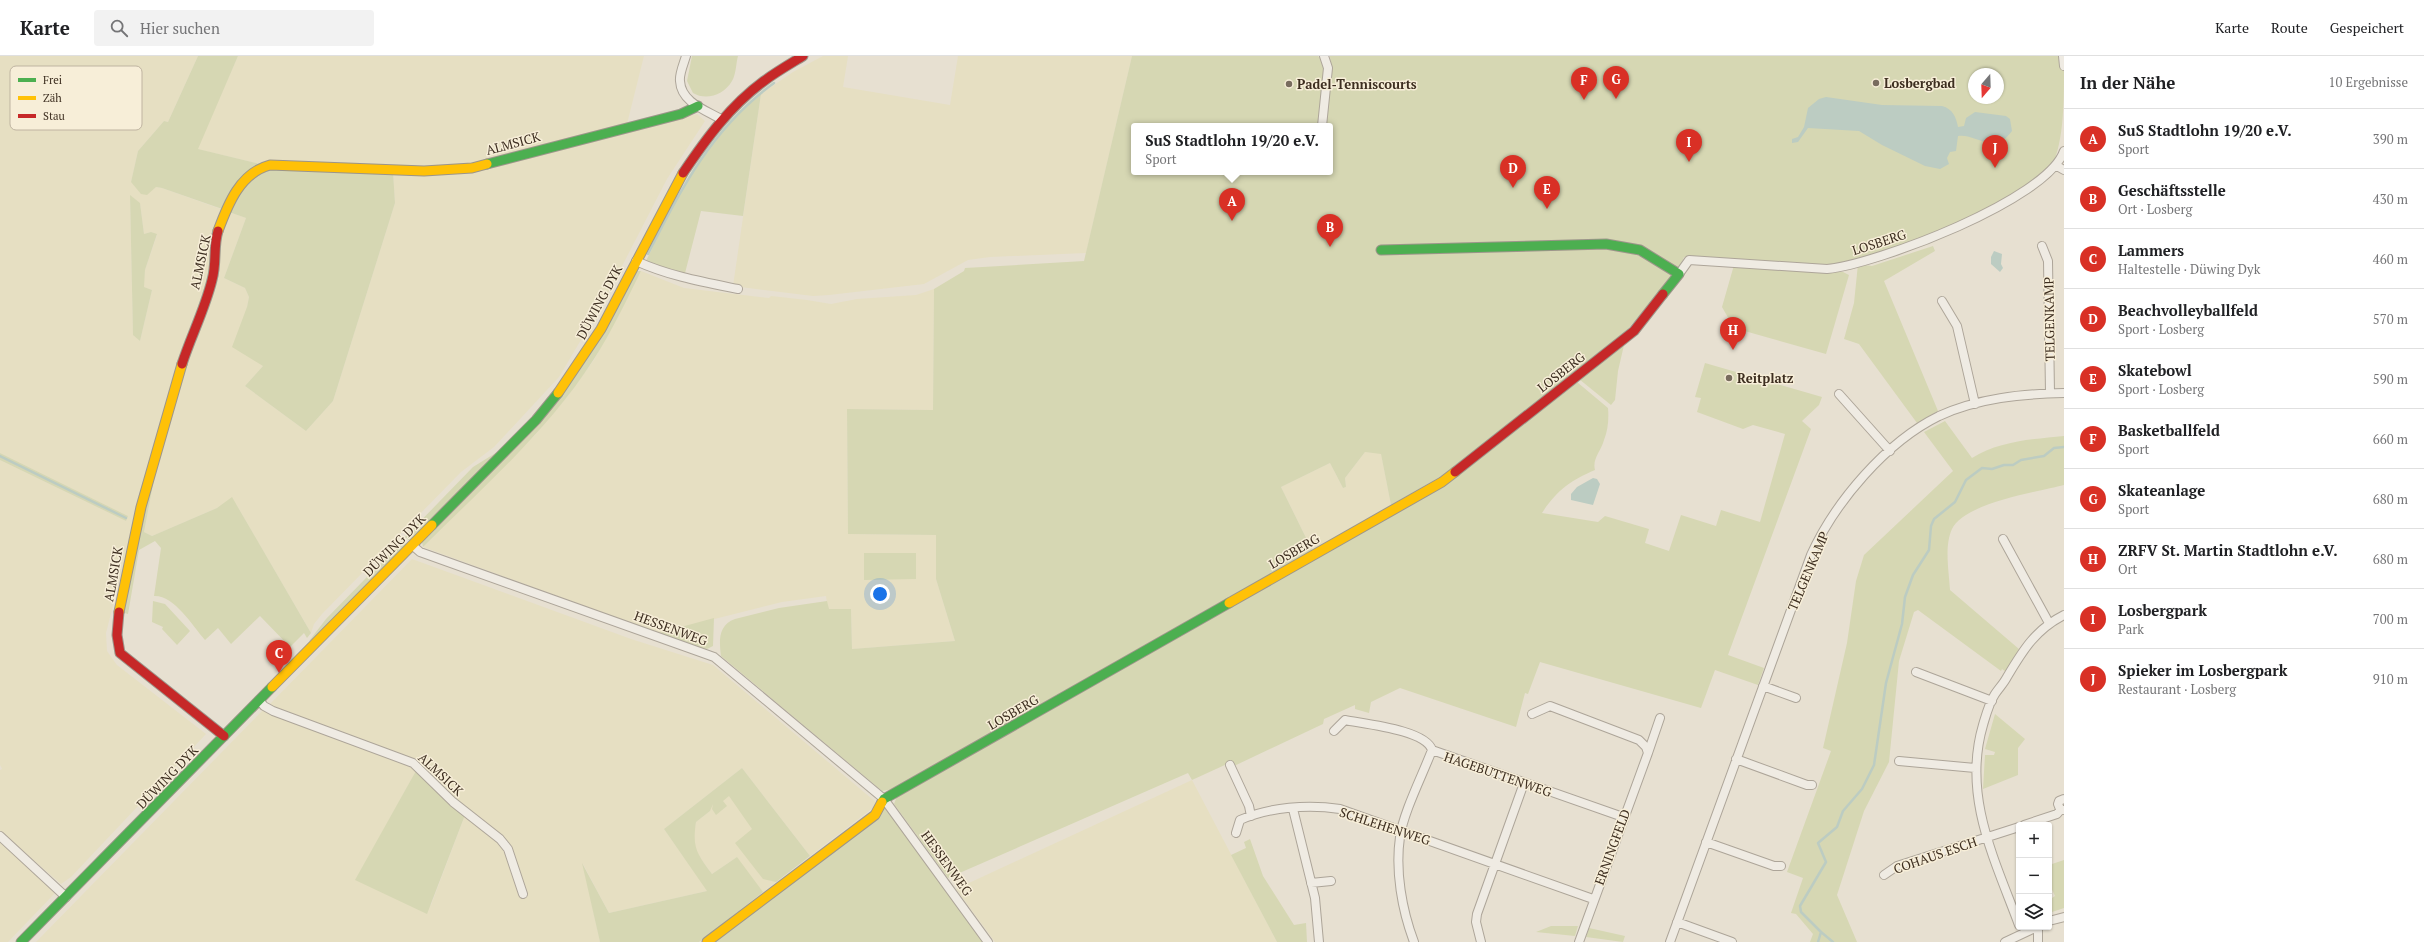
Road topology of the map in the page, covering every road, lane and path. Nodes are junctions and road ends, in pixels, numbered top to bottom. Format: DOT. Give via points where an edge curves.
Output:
graph roads {
  1 [pos="686,56"];
  2 [pos="803,56"];
  3 [pos="1324,56"];
  4 [pos="2063,56"];
  5 [pos="2064,66"];
  6 [pos="698,106"];
  7 [pos="721,118"];
  8 [pos="1322,123"];
  9 [pos="2064,151"];
  10 [pos="2060,168"];
  11 [pos="2042,246"];
  12 [pos="1381,250"];
  13 [pos="636,261"];
  14 [pos="1679,274"];
  15 [pos="738,289"];
  16 [pos="1942,301"];
  17 [pos="2050,393"];
  18 [pos="2064,393"];
  19 [pos="1839,394"];
  20 [pos="1975,404"];
  21 [pos="1890,451"];
  22 [pos="2003,539"];
  23 [pos="412,545"];
  24 [pos="2064,615"];
  25 [pos="2049,623"];
  26 [pos="1916,672"];
  27 [pos="1763,686"];
  28 [pos="1796,698"];
  29 [pos="259,700"];
  30 [pos="1992,701"];
  31 [pos="1532,714"];
  32 [pos="1660,718"];
  33 [pos="1334,731"];
  34 [pos="224,736"];
  35 [pos="1646,749"];
  36 [pos="1432,750"];
  37 [pos="1736,760"];
  38 [pos="1899,761"];
  39 [pos="1230,765"];
  40 [pos="1975,768"];
  41 [pos="1524,783"];
  42 [pos="1812,785"];
  43 [pos="884,799"];
  44 [pos="2064,799"];
  45 [pos="1293,809"];
  46 [pos="2063,809"];
  47 [pos="1251,816"];
  48 [pos="1623,817"];
  49 [pos="2033,822"];
  50 [pos="2016,828"];
  51 [pos="1402,830"];
  52 [pos="1236,833"];
  53 [pos="0,836"];
  54 [pos="1987,838"];
  55 [pos="1706,842"];
  56 [pos="1495,864"];
  57 [pos="1781,866"];
  58 [pos="1884,875"];
  59 [pos="1331,881"];
  60 [pos="1311,883"];
  61 [pos="523,894"];
  62 [pos="66,896"];
  63 [pos="1593,900"];
  64 [pos="2016,917"];
  65 [pos="2064,917"];
  66 [pos="2052,921"];
  67 [pos="1677,922"];
  68 [pos="2018,930"];
  69 [pos="2038,930"];
  70 [pos="21,942"];
  71 [pos="707,942"];
  72 [pos="988,942"];
  73 [pos="1319,942"];
  74 [pos="1414,942"];
  75 [pos="1481,942"];
  76 [pos="1579,942"];
  77 [pos="1670,942"];
  78 [pos="1732,942"];
  79 [pos="2005,942"];
  80 [pos="2038,942"];
  1 -- 6 [label="street" via="679,80 688,99"];
  2 -- 7 [label="street, DÜWING DYK" via="753,88"];
  3 -- 8 [label="street" via="1328,68"];
  4 -- 5 [label="street"];
  6 -- 7 [label="street"];
  6 -- 34 [label="street, ALMSICK" via="681,114 472,168 424,170 266,164 249,174 242,182 234,195 215,244 212,281 187,349 137,518 116,641 120,653"];
  7 -- 13 [label="street, DÜWING DYK" via="680,178"];
  9 -- 10 [label="street, LOSBERG"];
  10 -- 14 [label="street, LOSBERG" via="1968,223 1903,249 1843,267 1827,269 1689,260"];
  11 -- 17 [label="street, TELGENKAMP" via="2048,261"];
  12 -- 14 [label="street" via="1484,246 1614,246 1640,250"];
  13 -- 15 [label="street" via="657,271"];
  13 -- 23 [label="street, DÜWING DYK" via="600,330 571,377 512,445"];
  14 -- 43 [label="street, LOSBERG" via="1634,331 1442,482"];
  16 -- 20 [label="street" via="1957,326"];
  17 -- 18 [label="street, TELGENKAMP"];
  17 -- 20 [label="street, TELGENKAMP" via="2018,395"];
  19 -- 21 [label="street"];
  20 -- 21 [label="street, TELGENKAMP" via="1935,419"];
  21 -- 27 [label="street, TELGENKAMP" via="1849,493 1816,546"];
  22 -- 25 [label="street"];
  23 -- 29 [label="street, DÜWING DYK"];
  23 -- 43 [label="street, HESSENWEG" via="420,552 714,657"];
  24 -- 25 [label="street, COHAUS ESCH"];
  25 -- 30 [label="street, COHAUS ESCH" via="2024,648"];
  26 -- 30 [label="street"];
  27 -- 28 [label="street"];
  27 -- 37 [label="street, TELGENKAMP"];
  29 -- 34 [label="street, DÜWING DYK"];
  29 -- 61 [label="street, ALMSICK" via="273,711 413,763 452,802 500,839 508,849"];
  30 -- 40 [label="street, COHAUS ESCH" via="1981,733"];
  31 -- 35 [label="street" via="1550,706 1639,740"];
  32 -- 35 [label="street, ERNINGFELD"];
  33 -- 36 [label="street, HAGEBUTTENWEG" via="1345,720 1419,736"];
  34 -- 62 [label="street, DÜWING DYK"];
  35 -- 48 [label="street, ERNINGFELD"];
  36 -- 41 [label="street, HAGEBUTTENWEG"];
  36 -- 51 [label="street"];
  37 -- 42 [label="street"];
  37 -- 55 [label="street, TELGENKAMP"];
  38 -- 40 [label="street"];
  39 -- 47 [label="street"];
  40 -- 54 [label="street, COHAUS ESCH" via="1978,802"];
  41 -- 48 [label="street, HAGEBUTTENWEG"];
  41 -- 56 [label="street"];
  43 -- 71 [label="street" via="875,815"];
  43 -- 72 [label="street, HESSENWEG"];
  44 -- 46 [label="street" via="2058,802 2058,806"];
  45 -- 47 [label="street, SCHLEHENWEG" via="1268,811"];
  45 -- 51 [label="street, SCHLEHENWEG" via="1316,807 1340,810"];
  45 -- 60 [label="street"];
  46 -- 49 [label="street" via="2057,814"];
  47 -- 52 [label="street, SCHLEHENWEG" via="1240,820"];
  48 -- 63 [label="street, ERNINGFELD"];
  50 -- 54 [label="street, COHAUS ESCH"];
  51 -- 56 [label="street, SCHLEHENWEG"];
  51 -- 74 [label="street" via="1400,880 1405,913"];
  53 -- 62 [label="street"];
  54 -- 58 [label="street, COHAUS ESCH" via="1897,866"];
  54 -- 64 [label="street, COHAUS ESCH"];
  55 -- 57 [label="street" via="1774,866"];
  55 -- 67 [label="street, TELGENKAMP"];
  56 -- 63 [label="street, SCHLEHENWEG"];
  56 -- 75 [label="street" via="1476,918"];
  59 -- 60 [label="street"];
  60 -- 73 [label="street"];
  62 -- 70 [label="street, DÜWING DYK"];
  63 -- 76 [label="street, ERNINGFELD"];
  65 -- 66 [label="street"];
  67 -- 77 [label="street, TELGENKAMP"];
  67 -- 78 [label="street"];
  68 -- 79 [label="street"];
  69 -- 80 [label="street"];
}
